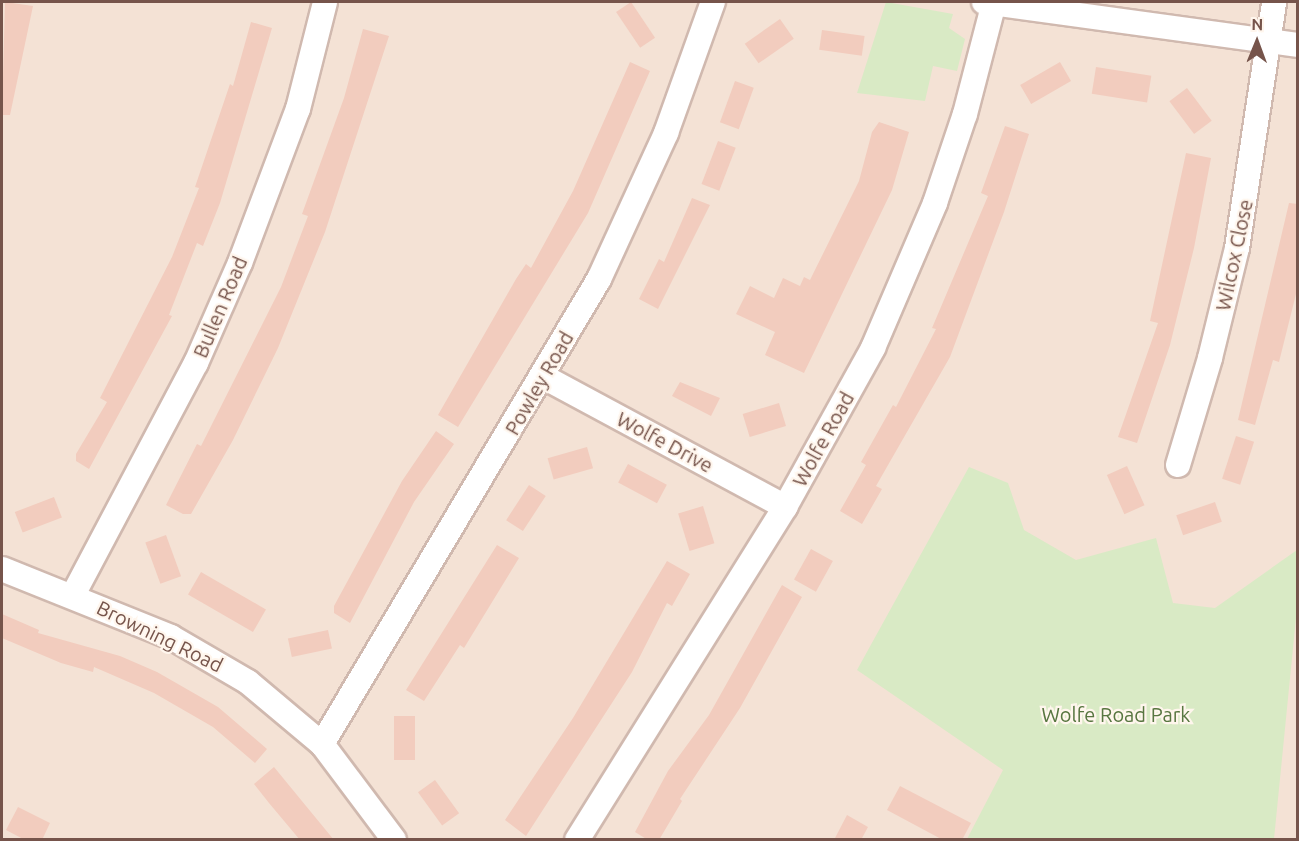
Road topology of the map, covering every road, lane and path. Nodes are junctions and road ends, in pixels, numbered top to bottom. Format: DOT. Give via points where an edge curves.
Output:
graph roads {
  1 [pos="325,2"];
  2 [pos="713,2"];
  3 [pos="989,2"];
  4 [pos="1274,2"];
  5 [pos="1269,41"];
  6 [pos="1298,45"];
  7 [pos="544,377"];
  8 [pos="1178,465"];
  9 [pos="785,507"];
  10 [pos="2,569"];
  11 [pos="73,595"];
  12 [pos="322,744"];
  13 [pos="394,840"];
  14 [pos="577,840"];
  1 -- 11 [label="street, Bullen Road" via="298,109 240,263 196,363"];
  2 -- 7 [label="street, Powley Road" via="639,197"];
  3 -- 5 [label="street"];
  3 -- 9 [label="street, Wolfe Road" via="965,114 904,280 868,358"];
  4 -- 5 [label="street, Wilcox Close"];
  5 -- 6 [label="street"];
  5 -- 8 [label="street, Wilcox Close" via="1237,248"];
  7 -- 9 [label="street, Wolfe Drive"];
  7 -- 12 [label="street, Powley Road"];
  9 -- 14 [label="street, Wolfe Road"];
  10 -- 11 [label="street, Browning Road"];
  11 -- 12 [label="street, Browning Road" via="212,658"];
  12 -- 13 [label="street, Browning Road"];
}
